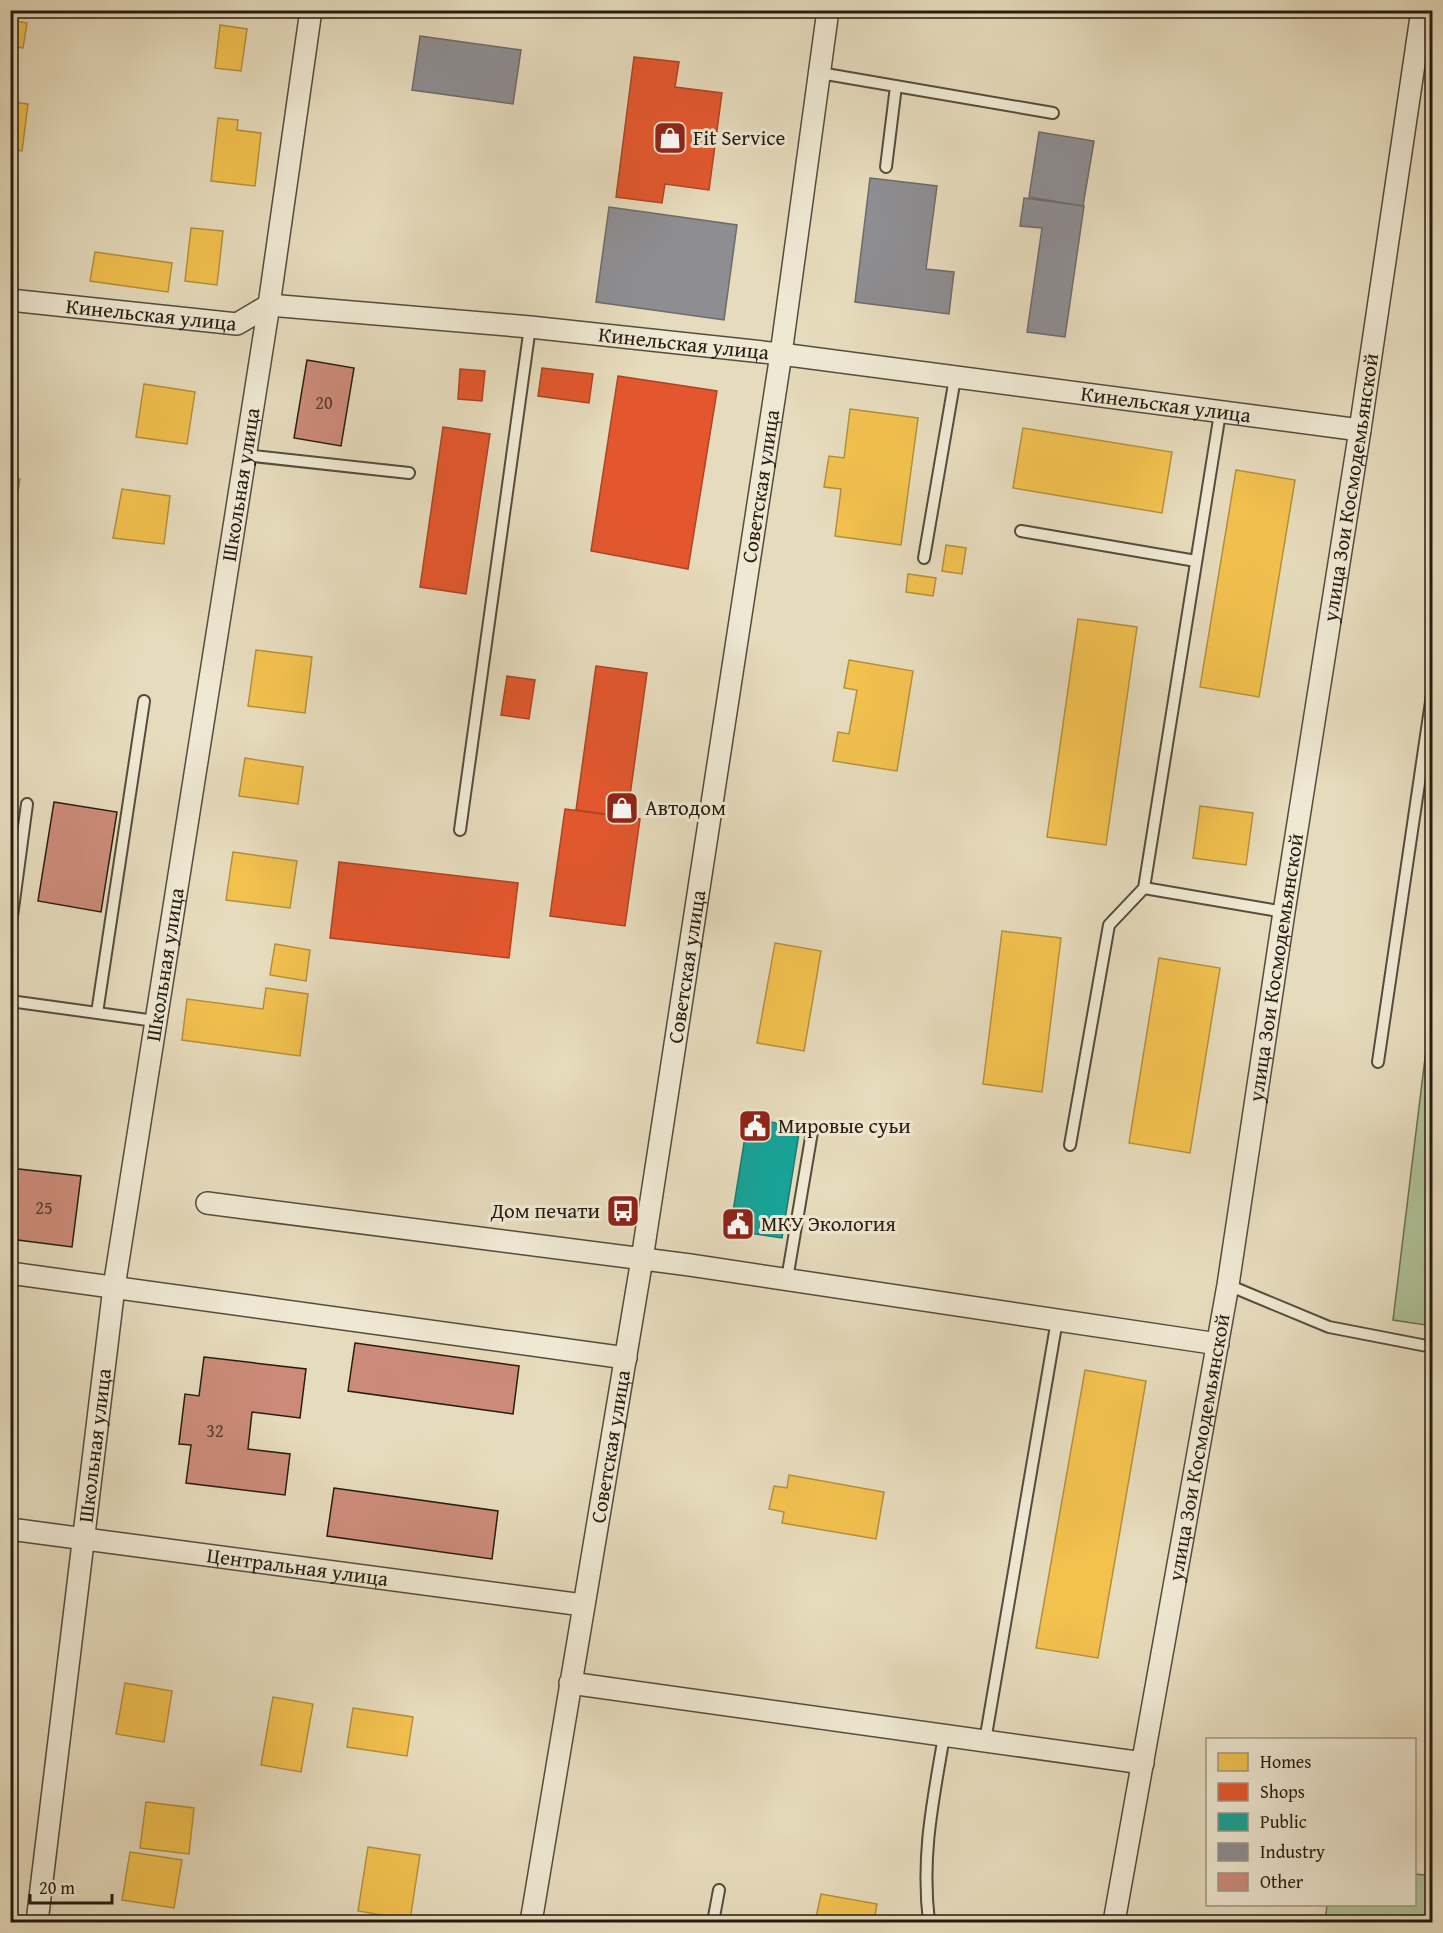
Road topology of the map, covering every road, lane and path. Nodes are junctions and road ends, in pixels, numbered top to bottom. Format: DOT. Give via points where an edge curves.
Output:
graph roads {
  1 [pos="311,10"];
  2 [pos="828,10"];
  3 [pos="1422,10"];
  4 [pos="820,73"];
  5 [pos="896,86"];
  6 [pos="1053,113"];
  7 [pos="886,167"];
  8 [pos="10,300"];
  9 [pos="269,305"];
  10 [pos="530,327"];
  11 [pos="781,354"];
  12 [pos="955,378"];
  13 [pos="1220,413"];
  14 [pos="1360,430"];
  15 [pos="244,455"];
  16 [pos="409,473"];
  17 [pos="1021,531"];
  18 [pos="924,558"];
  19 [pos="1196,561"];
  20 [pos="1432,694"];
  21 [pos="144,701"];
  22 [pos="27,804"];
  23 [pos="459,830"];
  24 [pos="1144,888"];
  25 [pos="1284,912"];
  26 [pos="10,931"];
  27 [pos="10,1001"];
  28 [pos="96,1013"];
  29 [pos="155,1021"];
  30 [pos="1378,1062"];
  31 [pos="812,1132"];
  32 [pos="1070,1145"];
  33 [pos="207,1203"];
  34 [pos="642,1259"];
  35 [pos="10,1273"];
  36 [pos="787,1280"];
  37 [pos="1228,1286"];
  38 [pos="114,1287"];
  39 [pos="1057,1320"];
  40 [pos="1218,1344"];
  41 [pos="1432,1347"];
  42 [pos="626,1358"];
  43 [pos="10,1529"];
  44 [pos="84,1539"];
  45 [pos="583,1605"];
  46 [pos="570,1683"];
  47 [pos="944,1736"];
  48 [pos="985,1741"];
  49 [pos="1143,1763"];
  50 [pos="719,1890"];
  51 [pos="37,1923"];
  52 [pos="531,1923"];
  53 [pos="713,1923"];
  54 [pos="929,1923"];
  55 [pos="1114,1923"];
  1 -- 9 [label="street, Школьная улица"];
  2 -- 4 [label="street, Советская улица"];
  3 -- 14 [label="street, улица Зои Космодемьянской"];
  4 -- 5 [label="lane"];
  4 -- 11 [label="street, Советская улица"];
  5 -- 6 [label="lane"];
  5 -- 7 [label="lane"];
  8 -- 9 [label="street, Кинельская улица" via="237,324"];
  9 -- 10 [label="street, Кинельская улица"];
  9 -- 15 [label="street, Школьная улица"];
  10 -- 11 [label="street, Кинельская улица"];
  10 -- 23 [label="lane"];
  11 -- 12 [label="street, Кинельская улица"];
  11 -- 34 [label="street, Советская улица"];
  12 -- 13 [label="street, Кинельская улица"];
  12 -- 18 [label="lane"];
  13 -- 14 [label="street, Кинельская улица"];
  13 -- 19 [label="lane"];
  14 -- 25 [label="street, улица Зои Космодемьянской"];
  15 -- 16 [label="lane"];
  15 -- 29 [label="street, Школьная улица"];
  17 -- 19 [label="lane"];
  19 -- 24 [label="lane"];
  20 -- 30 [label="lane"];
  21 -- 28 [label="lane"];
  22 -- 26 [label="lane"];
  24 -- 25 [label="lane"];
  24 -- 32 [label="lane" via="1109,925"];
  25 -- 37 [label="street, улица Зои Космодемьянской"];
  27 -- 28 [label="lane"];
  28 -- 29 [label="lane"];
  29 -- 38 [label="street, Школьная улица"];
  31 -- 36 [label="lane"];
  33 -- 34 [label="street"];
  34 -- 36 [label="street"];
  34 -- 42 [label="street, Советская улица"];
  35 -- 38 [label="street"];
  36 -- 39 [label="street"];
  37 -- 40 [label="street, улица Зои Космодемьянской"];
  37 -- 41 [label="lane" via="1329,1327"];
  38 -- 42 [label="street"];
  38 -- 44 [label="street, Школьная улица"];
  39 -- 40 [label="street"];
  39 -- 48 [label="lane"];
  40 -- 49 [label="street, улица Зои Космодемьянской"];
  42 -- 45 [label="street, Советская улица"];
  43 -- 44 [label="street, Центральная улица"];
  44 -- 45 [label="street, Центральная улица"];
  44 -- 51 [label="street, Школьная улица"];
  45 -- 46 [label="street, Советская улица"];
  46 -- 47 [label="street"];
  46 -- 52 [label="street, Советская улица"];
  47 -- 48 [label="street"];
  47 -- 54 [label="lane" via="926,1842 924,1884"];
  48 -- 49 [label="street"];
  49 -- 55 [label="street, улица Зои Космодемьянской"];
  50 -- 53 [label="lane"];
}
